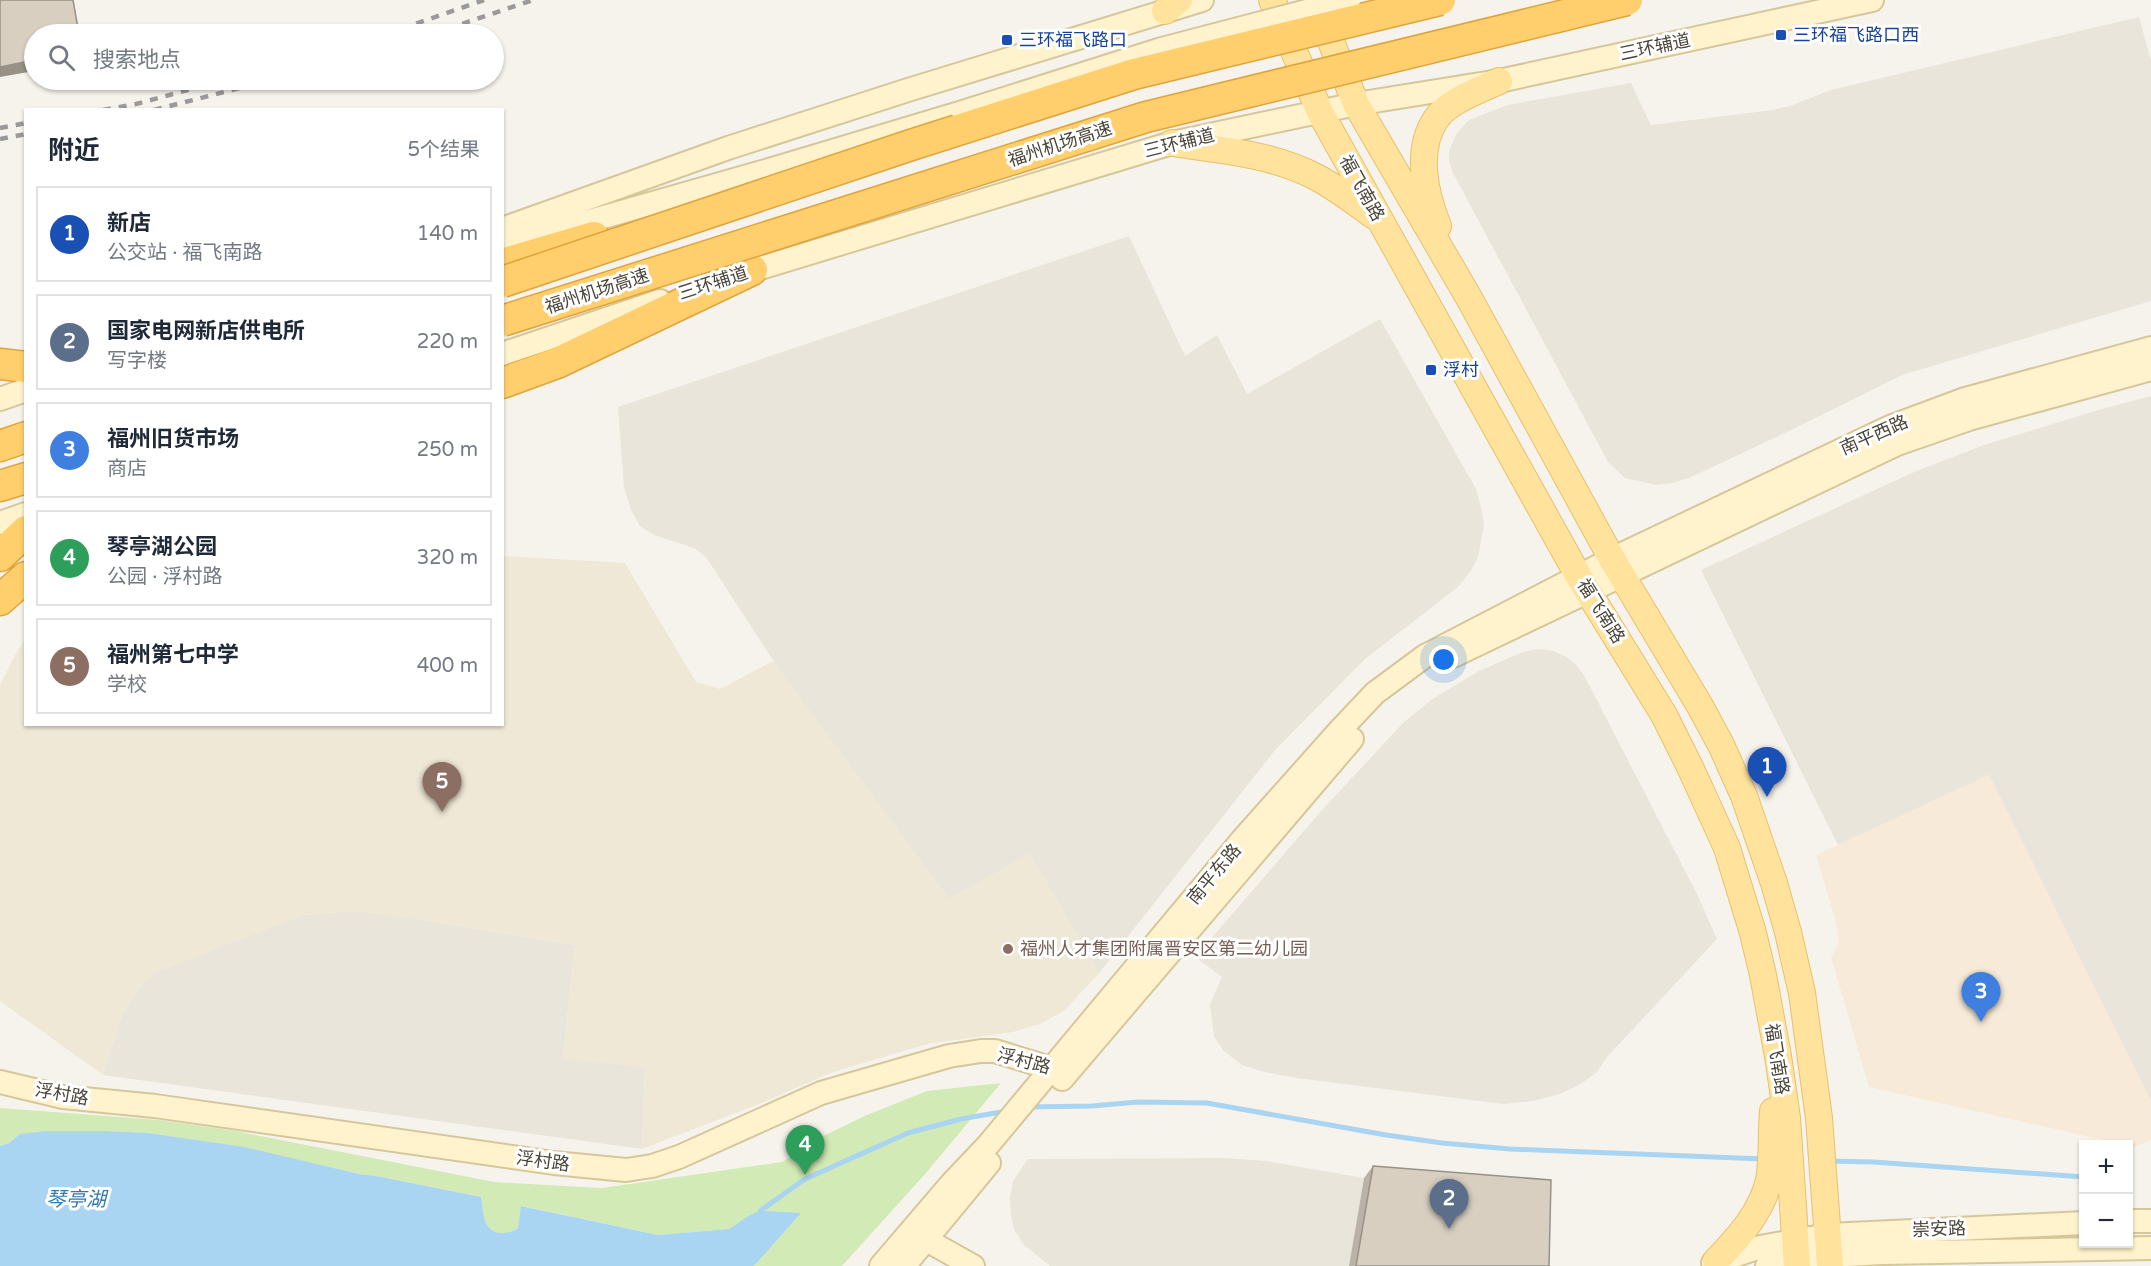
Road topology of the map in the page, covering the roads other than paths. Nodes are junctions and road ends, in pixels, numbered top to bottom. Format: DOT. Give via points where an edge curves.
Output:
graph roads {
  1 [pos="1202,0"];
  2 [pos="1272,0"];
  3 [pos="1315,0"];
  4 [pos="1349,0"];
  5 [pos="1440,0"];
  6 [pos="1627,0"];
  7 [pos="1872,0"];
  8 [pos="1172,5"];
  9 [pos="1499,81"];
  10 [pos="1356,104"];
  11 [pos="1320,112"];
  12 [pos="1172,143"];
  13 [pos="911,145"];
  14 [pos="1381,221"];
  15 [pos="504,228"];
  16 [pos="504,240"];
  17 [pos="504,263"];
  18 [pos="677,266"];
  19 [pos="752,270"];
  20 [pos="504,281"];
  21 [pos="1469,298"];
  22 [pos="504,320"];
  23 [pos="504,333"];
  24 [pos="2151,348"];
  25 [pos="504,353"];
  26 [pos="0,364"];
  27 [pos="24,367"];
  28 [pos="2151,369"];
  29 [pos="504,382"];
  30 [pos="24,391"];
  31 [pos="0,399"];
  32 [pos="24,439"];
  33 [pos="0,446"];
  34 [pos="24,479"];
  35 [pos="0,486"];
  36 [pos="24,515"];
  37 [pos="0,523"];
  38 [pos="24,533"];
  39 [pos="0,556"];
  40 [pos="1617,567"];
  41 [pos="24,579"];
  42 [pos="1584,584"];
  43 [pos="0,600"];
  44 [pos="1059,1075"];
  45 [pos="0,1082"];
  46 [pos="1780,1118"];
  47 [pos="996,1145"];
  48 [pos="2133,1221"];
  49 [pos="2151,1221"];
  50 [pos="2079,1224"];
  51 [pos="912,1246"];
  52 [pos="2151,1248"];
  53 [pos="1830,1252"];
  54 [pos="1796,1255"];
  55 [pos="1711,1264"];
  56 [pos="881,1266"];
  57 [pos="943,1266"];
  58 [pos="973,1266"];
  59 [pos="1767,1266"];
  1 -- 8 [label="main road"];
  2 -- 11 [label="main road, 福飞南路"];
  3 -- 10 [label="main road, 福飞南路"];
  4 -- 16 [label="main road, bridge" via="1162,49 963,112 537,236"];
  5 -- 13 [label="highway, bridge" via="1134,74"];
  6 -- 18 [label="highway, 福州机场高速, bridge" via="1146,117"];
  7 -- 9 [label="main road, 三环辅道"];
  8 -- 15 [label="main road" via="728,148"];
  9 -- 10 [label="main road, 三环辅道"];
  9 -- 21 [label="main road" via="1459,100 1436,119 1424,148 1425,180 1436,221"];
  10 -- 11 [label="main road, 三环辅道"];
  10 -- 21 [label="main road, 福飞南路"];
  11 -- 12 [label="main road, 三环辅道"];
  11 -- 14 [label="main road, 福飞南路"];
  12 -- 14 [label="main road" via="1280,162 1316,177"];
  12 -- 19 [label="main road, 三环辅道"];
  13 -- 17 [label="highway, bridge"];
  13 -- 20 [label="highway, bridge"];
  14 -- 42 [label="main road, 福飞南路"];
  18 -- 22 [label="highway, 福州机场高速, bridge"];
  18 -- 23 [label="highway, bridge"];
  19 -- 25 [label="main road, 三环辅道"];
  19 -- 29 [label="highway" via="557,363"];
  21 -- 40 [label="main road, 福飞南路"];
  24 -- 40 [label="main road, 南平西路" via="1965,399 1890,427"];
  26 -- 27 [label="highway"];
  28 -- 40 [label="main road, 南平西路" via="1969,419 1897,444"];
  30 -- 31 [label="main road"];
  32 -- 33 [label="highway"];
  34 -- 35 [label="highway"];
  36 -- 37 [label="main road"];
  38 -- 39 [label="highway"];
  40 -- 42 [label="main road, 南平东路"];
  40 -- 53 [label="main road, 福飞南路" via="1717,738 1761,841 1800,983 1819,1118"];
  41 -- 43 [label="highway"];
  42 -- 44 [label="main road, 南平东路" via="1443,645 1375,693 1242,840"];
  42 -- 46 [label="main road, 福飞南路" via="1664,715 1727,848 1763,975 1778,1056"];
  44 -- 45 [label="main road, 浮村路" via="995,1051 949,1056 821,1093 679,1157 626,1170 63,1097"];
  44 -- 47 [label="main road, 南平东路"];
  44 -- 47 [label="main road, 南平东路" via="1036,1087"];
  46 -- 54 [label="main road, 福飞南路" via="1793,1192"];
  46 -- 55 [label="main road" via="1764,1196 1754,1216"];
  47 -- 51 [label="main road, 南平东路" via="952,1183"];
  48 -- 49 [label="main road"];
  50 -- 53 [label="main road, 崇安路"];
  51 -- 56 [label="main road, 南平东路"];
  51 -- 57 [label="main road"];
  51 -- 58 [label="main road"];
  52 -- 53 [label="main road, 崇安路"];
  53 -- 54 [label="main road, 崇安路"];
  54 -- 55 [label="main road" via="1760,1247"];
  54 -- 59 [label="main road"];
}
